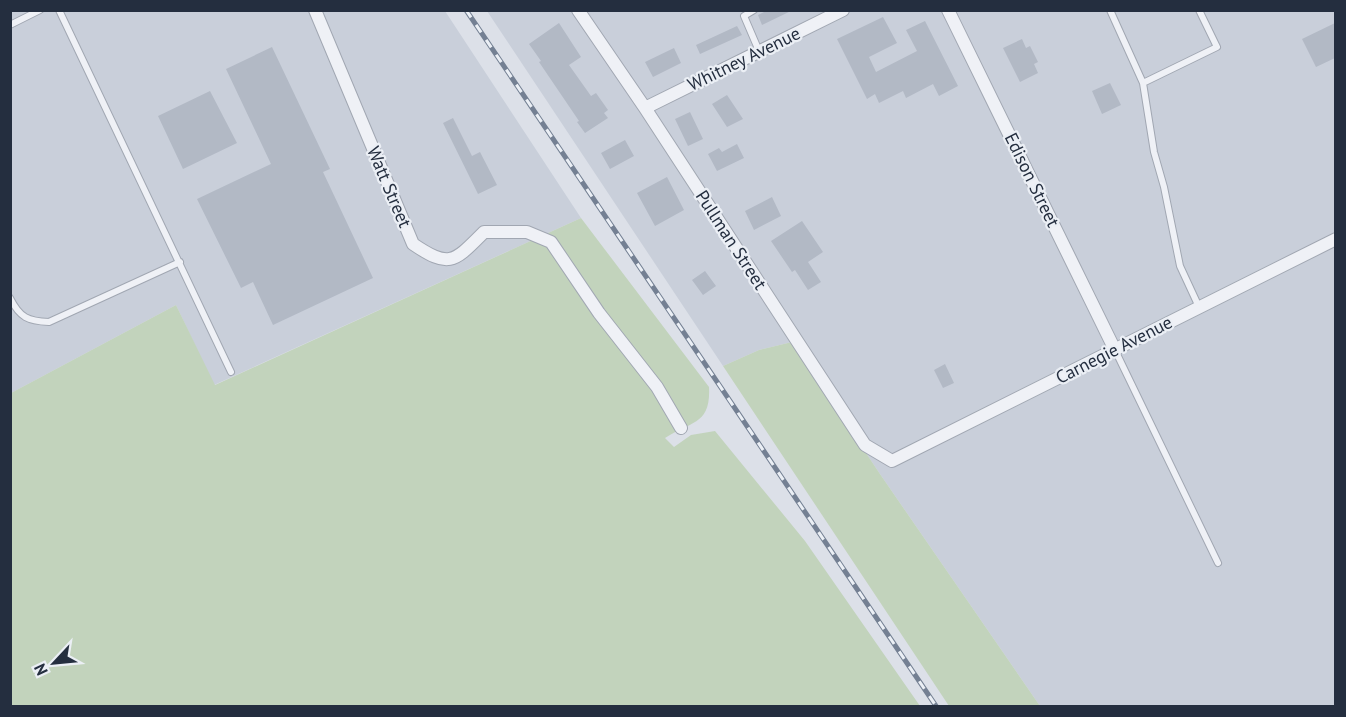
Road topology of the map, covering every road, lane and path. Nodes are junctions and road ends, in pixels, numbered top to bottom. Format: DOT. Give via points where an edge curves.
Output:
graph roads {
  1 [pos="40,10"];
  2 [pos="58,10"];
  3 [pos="315,10"];
  4 [pos="578,10"];
  5 [pos="754,10"];
  6 [pos="843,10"];
  7 [pos="948,10"];
  8 [pos="1110,10"];
  9 [pos="1199,10"];
  10 [pos="742,13"];
  11 [pos="10,25"];
  12 [pos="759,52"];
  13 [pos="1143,83"];
  14 [pos="645,108"];
  15 [pos="1335,239"];
  16 [pos="180,262"];
  17 [pos="10,298"];
  18 [pos="1200,307"];
  19 [pos="1115,350"];
  20 [pos="231,372"];
  21 [pos="681,428"];
  22 [pos="892,461"];
  23 [pos="1218,563"];
  1 -- 11 [label="lane"];
  2 -- 16 [label="lane"];
  3 -- 21 [label="street, Watt Street" via="413,244 434,258 449,260 464,253 484,232 527,232 551,242 599,313 657,387"];
  4 -- 14 [label="street, Pullman Street"];
  5 -- 10 [label="lane"];
  6 -- 12 [label="street, Whitney Avenue"];
  7 -- 19 [label="street, Edison Street"];
  8 -- 13 [label="lane"];
  9 -- 13 [label="lane" via="1217,47"];
  10 -- 12 [label="lane"];
  12 -- 14 [label="street, Whitney Avenue"];
  13 -- 18 [label="lane" via="1180,266"];
  14 -- 22 [label="street, Pullman Street" via="865,445"];
  15 -- 18 [label="street, Carnegie Avenue"];
  16 -- 17 [label="lane" via="49,322 32,322 17,311"];
  16 -- 20 [label="lane"];
  18 -- 19 [label="street, Carnegie Avenue"];
  19 -- 22 [label="street, Carnegie Avenue"];
  19 -- 23 [label="lane"];
}
